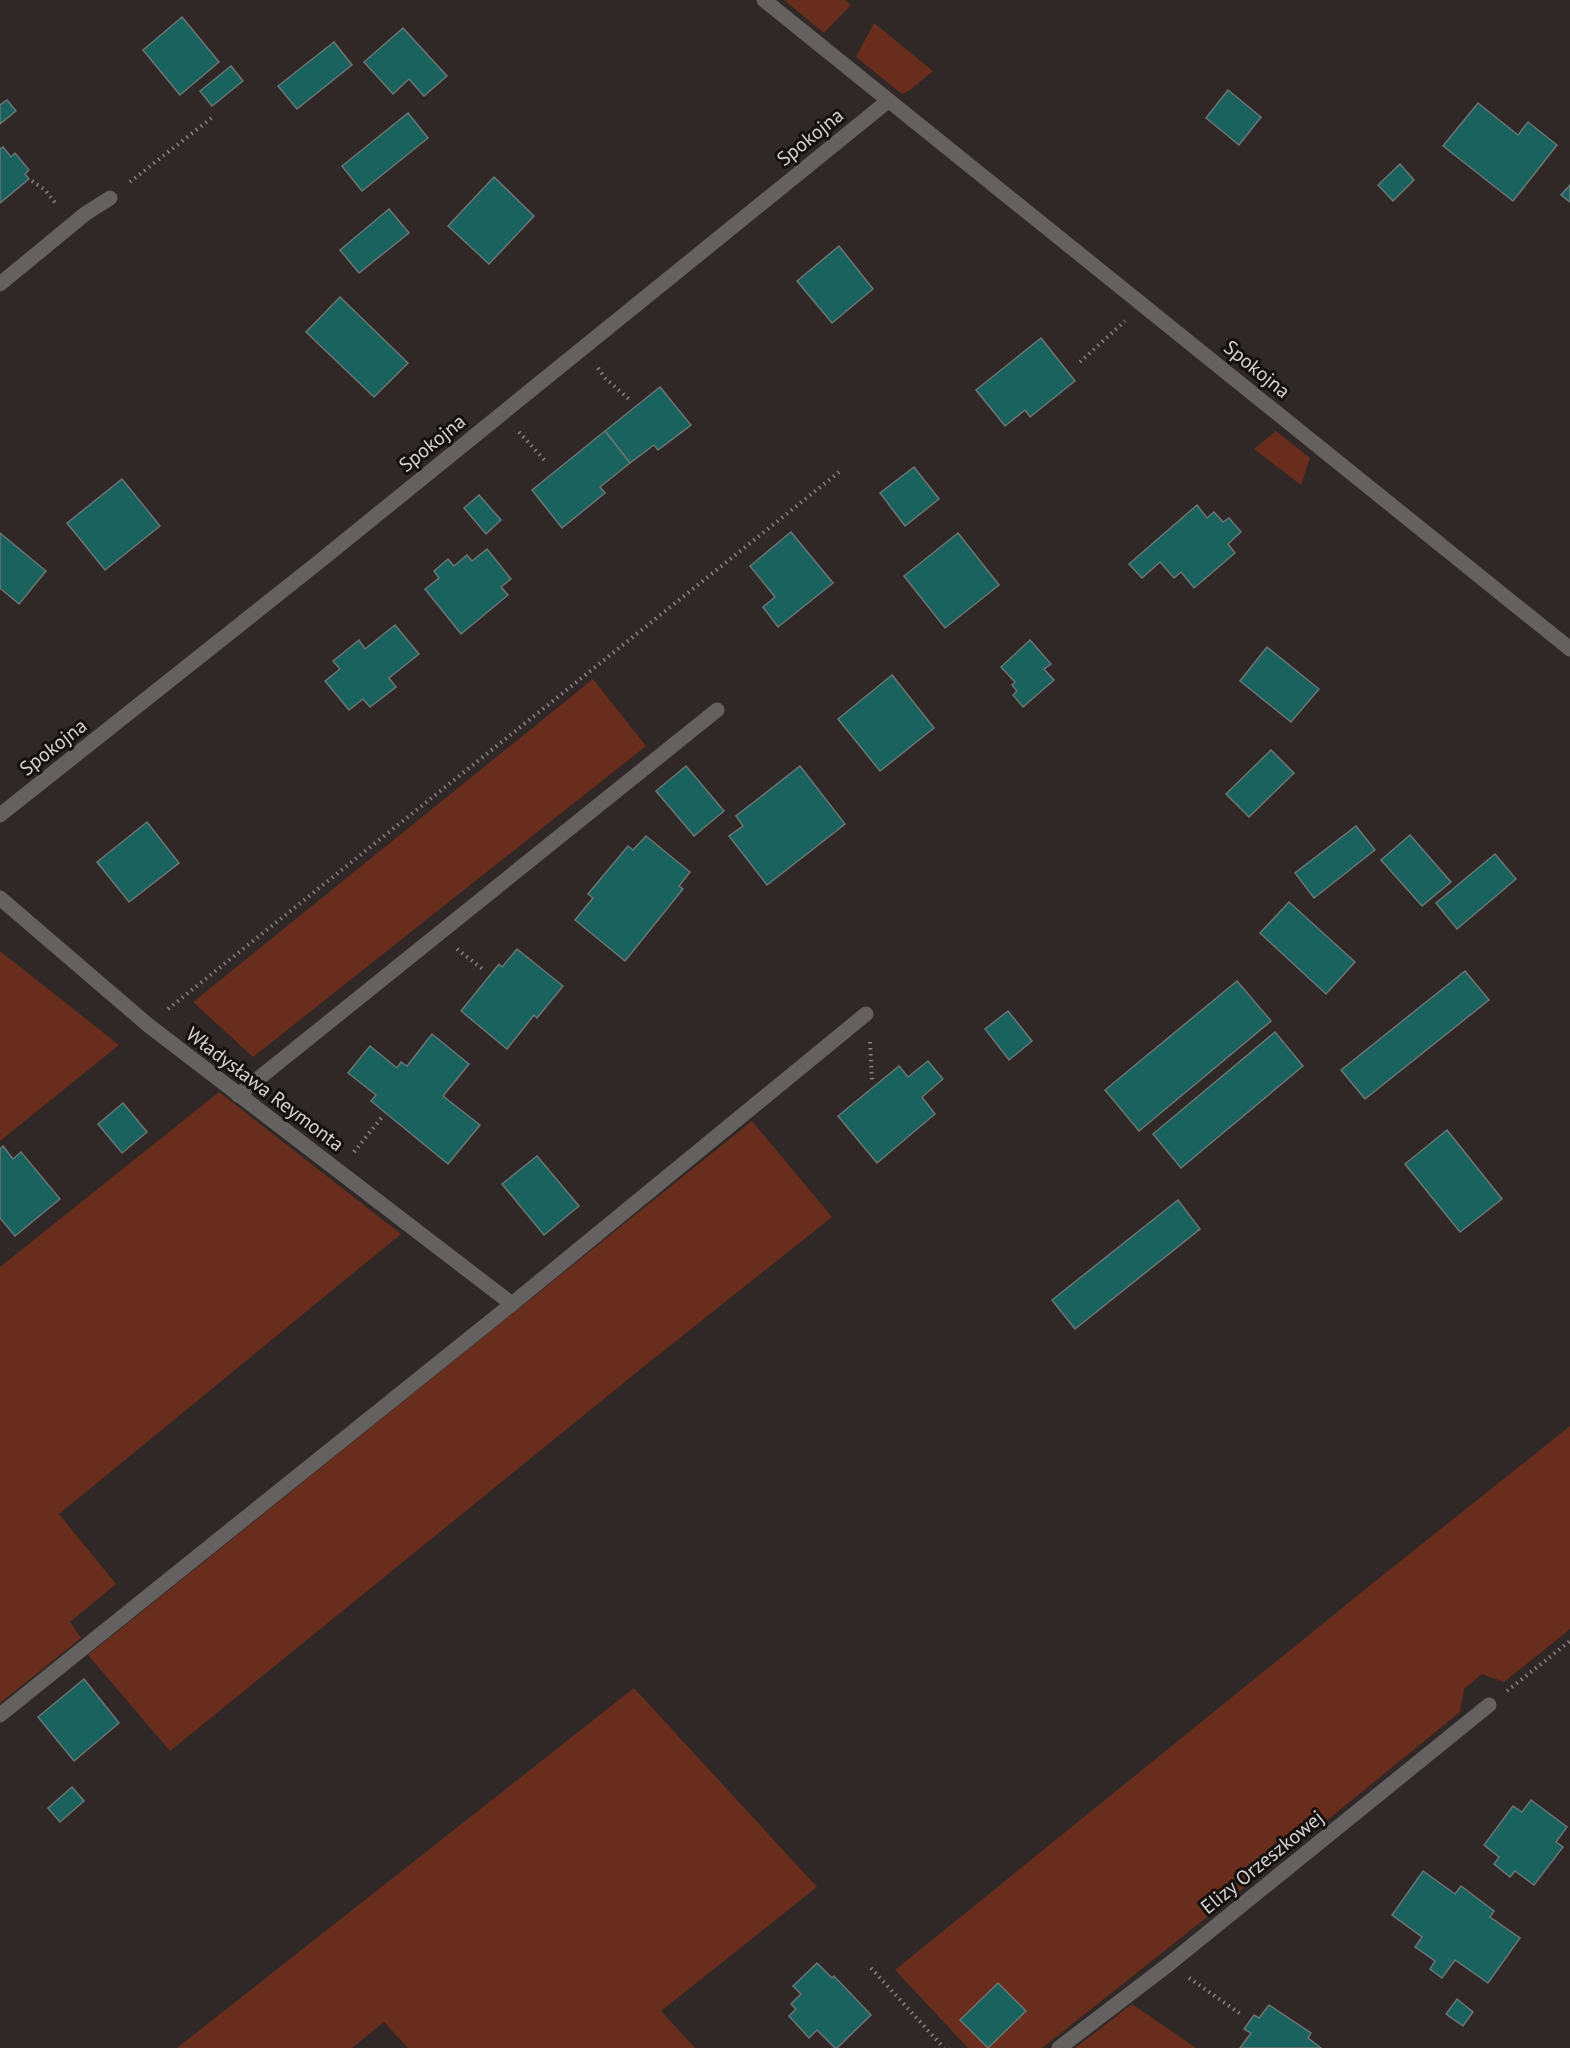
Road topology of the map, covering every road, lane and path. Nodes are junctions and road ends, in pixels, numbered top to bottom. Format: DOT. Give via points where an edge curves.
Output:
graph roads {
  1 [pos="764,0"];
  2 [pos="888,101"];
  3 [pos="214,116"];
  4 [pos="32,182"];
  5 [pos="110,198"];
  6 [pos="73,224"];
  7 [pos="0,284"];
  8 [pos="1143,304"];
  9 [pos="582,349"];
  10 [pos="1080,362"];
  11 [pos="630,400"];
  12 [pos="503,412"];
  13 [pos="546,462"];
  14 [pos="839,471"];
  15 [pos="1570,649"];
  16 [pos="717,710"];
  17 [pos="0,815"];
  18 [pos="0,898"];
  19 [pos="438,934"];
  20 [pos="485,971"];
  21 [pos="860,1018"];
  22 [pos="148,1025"];
  23 [pos="872,1080"];
  24 [pos="238,1095"];
  25 [pos="382,1117"];
  26 [pos="338,1171"];
  27 [pos="512,1304"];
  28 [pos="1570,1641"];
  29 [pos="1490,1705"];
  30 [pos="0,1715"];
  31 [pos="1169,1964"];
  32 [pos="871,1968"];
  33 [pos="1242,2015"];
  34 [pos="944,2048"];
  35 [pos="1059,2048"];
  1 -- 2 [label="street, Spokojna"];
  2 -- 8 [label="street, Spokojna"];
  2 -- 9 [label="street, Spokojna"];
  3 -- 5 [label="path"];
  4 -- 6 [label="path" via="45,190"];
  5 -- 6 [label="street"];
  6 -- 7 [label="street"];
  8 -- 10 [label="path"];
  8 -- 15 [label="street, Spokojna"];
  9 -- 11 [label="path" via="605,378"];
  9 -- 12 [label="street, Spokojna"];
  12 -- 13 [label="path"];
  12 -- 17 [label="street, Spokojna"];
  14 -- 22 [label="path"];
  16 -- 19 [label="street"];
  18 -- 22 [label="street, Władysława Reymonta"];
  19 -- 20 [label="path"];
  19 -- 24 [label="street"];
  21 -- 23 [label="path" via="870,1041"];
  21 -- 27 [label="street"];
  22 -- 24 [label="street, Władysława Reymonta"];
  24 -- 26 [label="street, Władysława Reymonta"];
  25 -- 26 [label="path"];
  26 -- 27 [label="street, Władysława Reymonta"];
  27 -- 30 [label="street"];
  28 -- 29 [label="path"];
  29 -- 31 [label="street, Elizy Orzeszkowej"];
  31 -- 33 [label="path"];
  31 -- 35 [label="street, Elizy Orzeszkowej"];
  32 -- 34 [label="path"];
}
